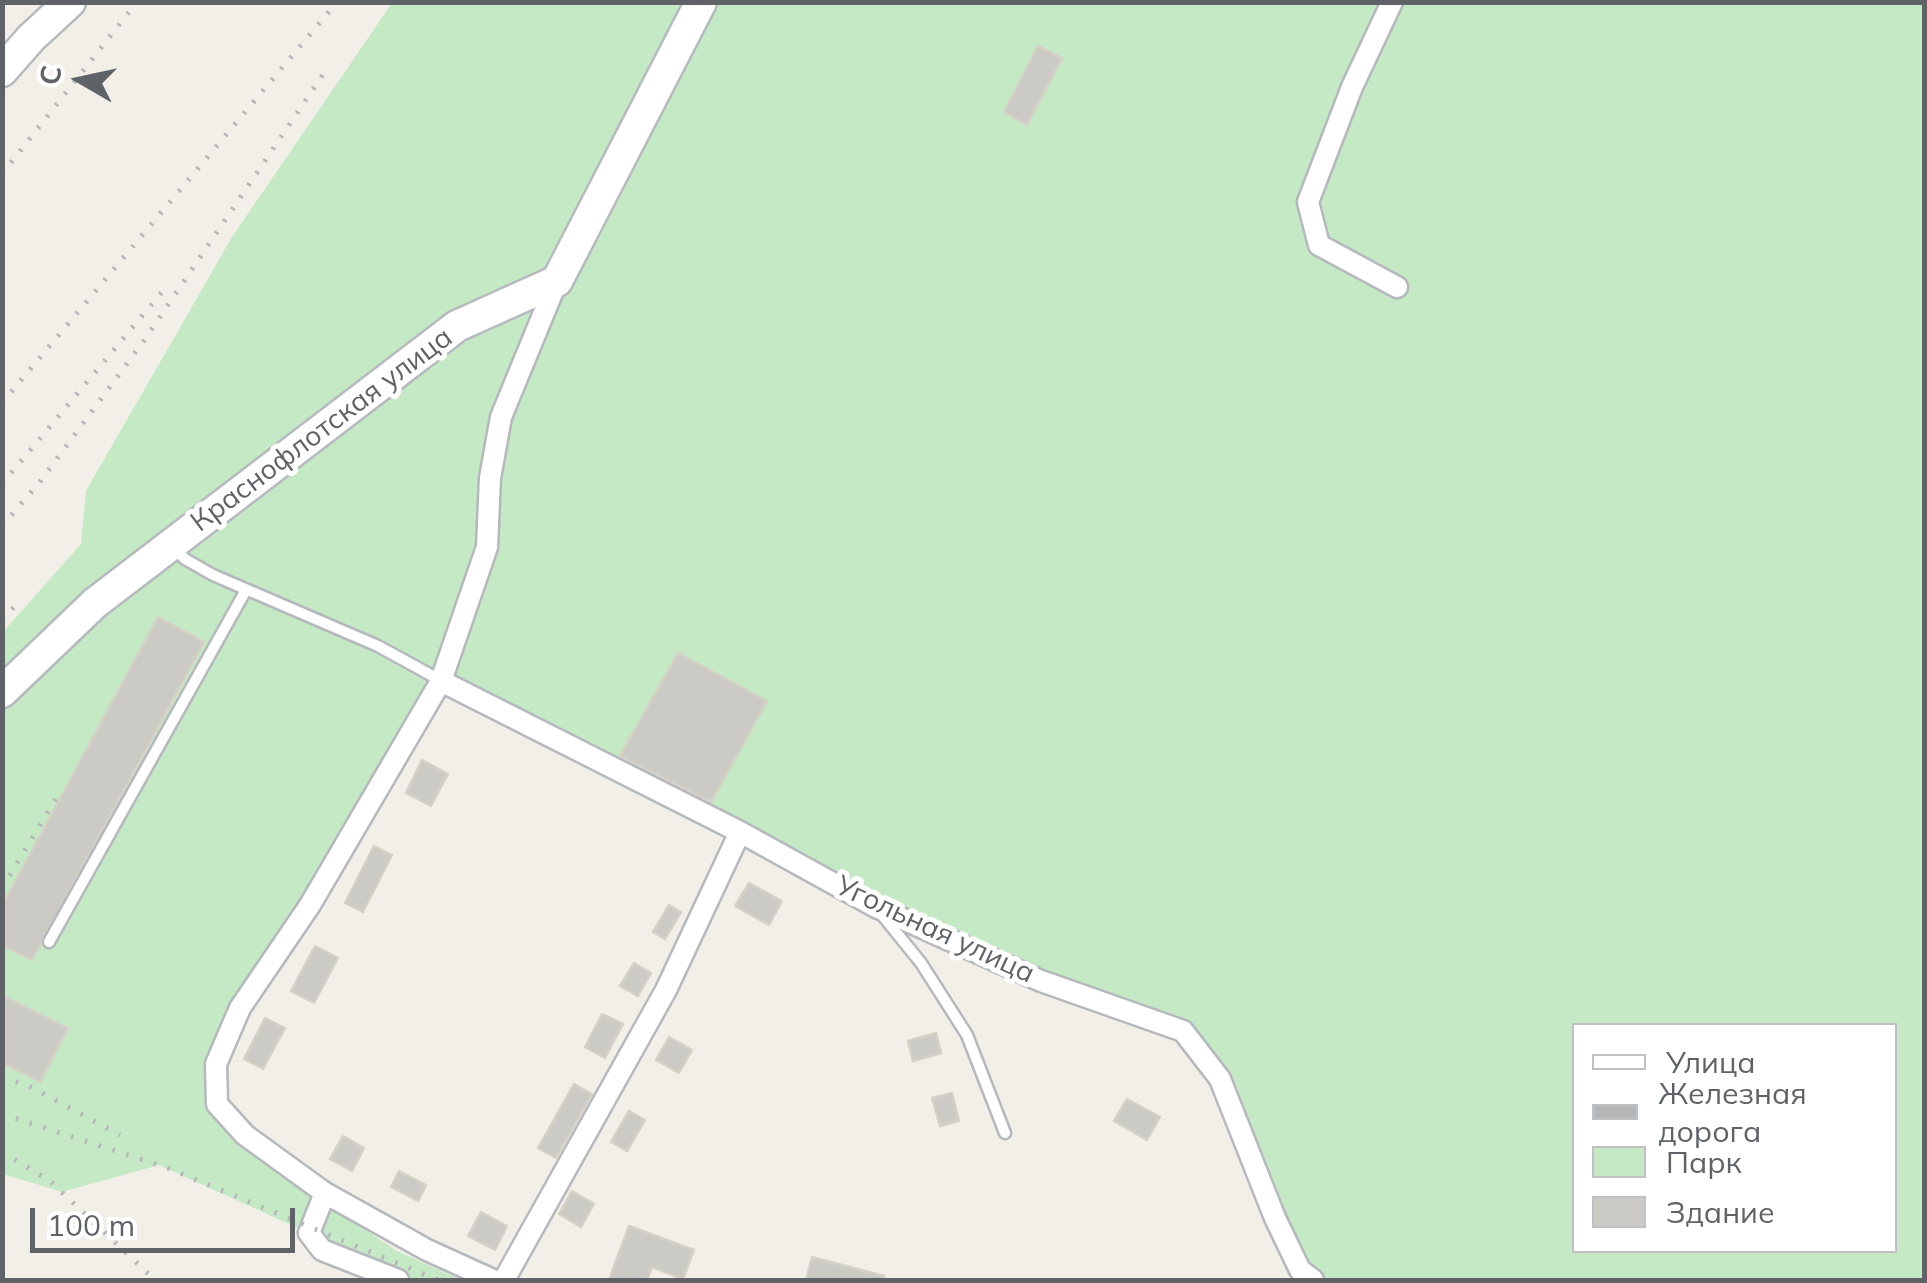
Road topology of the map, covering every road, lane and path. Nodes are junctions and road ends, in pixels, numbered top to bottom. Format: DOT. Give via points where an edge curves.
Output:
graph roads {
  1 [pos="70,2"];
  2 [pos="701,2"];
  3 [pos="1392,2"];
  4 [pos="2,72"];
  5 [pos="556,281"];
  6 [pos="1397,287"];
  7 [pos="171,545"];
  8 [pos="246,590"];
  9 [pos="441,681"];
  10 [pos="2,692"];
  11 [pos="740,832"];
  12 [pos="876,907"];
  13 [pos="50,942"];
  14 [pos="1005,1133"];
  15 [pos="326,1193"];
  16 [pos="398,1280"];
  17 [pos="493,1280"];
  18 [pos="504,1280"];
  19 [pos="1313,1280"];
  1 -- 4 [label="street"];
  2 -- 5 [label="street"];
  3 -- 6 [label="street" via="1308,202 1318,245"];
  5 -- 7 [label="street, Краснофлотская улица" via="458,326"];
  5 -- 9 [label="street" via="501,418 486,547"];
  7 -- 8 [label="lane" via="184,559"];
  7 -- 10 [label="street, Краснофлотская улица" via="94,603"];
  8 -- 9 [label="lane" via="378,646"];
  8 -- 13 [label="lane"];
  9 -- 11 [label="street, Угольная улица"];
  9 -- 15 [label="street" via="310,905 240,1008 216,1064 217,1104 245,1135"];
  11 -- 12 [label="street, Угольная улица"];
  11 -- 18 [label="street" via="666,990"];
  12 -- 14 [label="lane" via="967,1035"];
  12 -- 19 [label="street, Угольная улица" via="1042,981 1183,1031 1220,1078 1275,1218 1300,1270"];
  15 -- 16 [label="street" via="309,1233 322,1250"];
  15 -- 17 [label="street"];
}
